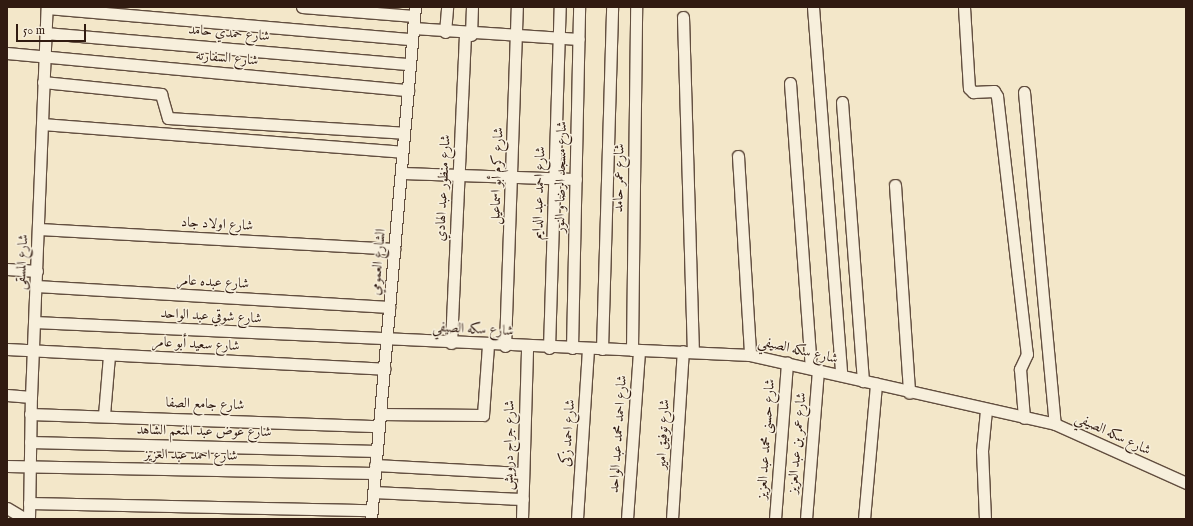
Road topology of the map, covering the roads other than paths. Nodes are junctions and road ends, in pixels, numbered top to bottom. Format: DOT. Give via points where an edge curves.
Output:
graph roads {
  1 [pos="302,7"];
  2 [pos="447,7"];
  3 [pos="472,7"];
  4 [pos="517,7"];
  5 [pos="560,7"];
  6 [pos="579,7"];
  7 [pos="612,7"];
  8 [pos="636,7"];
  9 [pos="814,7"];
  10 [pos="964,7"];
  11 [pos="47,8"];
  12 [pos="415,12"];
  13 [pos="683,17"];
  14 [pos="445,32"];
  15 [pos="45,33"];
  16 [pos="413,34"];
  17 [pos="468,34"];
  18 [pos="516,37"];
  19 [pos="559,39"];
  20 [pos="578,39"];
  21 [pos="7,53"];
  22 [pos="44,56"];
  23 [pos="410,64"];
  24 [pos="43,82"];
  25 [pos="790,83"];
  26 [pos="408,90"];
  27 [pos="1024,92"];
  28 [pos="842,102"];
  29 [pos="42,124"];
  30 [pos="404,133"];
  31 [pos="402,152"];
  32 [pos="738,156"];
  33 [pos="401,173"];
  34 [pos="458,176"];
  35 [pos="512,178"];
  36 [pos="554,179"];
  37 [pos="576,179"];
  38 [pos="895,184"];
  39 [pos="39,229"];
  40 [pos="394,249"];
  41 [pos="7,269"];
  42 [pos="37,271"];
  43 [pos="36,286"];
  44 [pos="389,307"];
  45 [pos="34,322"];
  46 [pos="386,339"];
  47 [pos="452,343"];
  48 [pos="488,345"];
  49 [pos="505,346"];
  50 [pos="527,347"];
  51 [pos="549,348"];
  52 [pos="572,348"];
  53 [pos="588,348"];
  54 [pos="7,349"];
  55 [pos="602,349"];
  56 [pos="636,350"];
  57 [pos="33,351"];
  58 [pos="688,351"];
  59 [pos="109,355"];
  60 [pos="750,355"];
  61 [pos="787,362"];
  62 [pos="815,368"];
  63 [pos="384,369"];
  64 [pos="841,376"];
  65 [pos="863,381"];
  66 [pos="876,384"];
  67 [pos="910,393"];
  68 [pos="7,395"];
  69 [pos="31,397"];
  70 [pos="986,410"];
  71 [pos="30,414"];
  72 [pos="380,414"];
  73 [pos="104,415"];
  74 [pos="1024,418"];
  75 [pos="1055,424"];
  76 [pos="379,426"];
  77 [pos="30,442"];
  78 [pos="376,451"];
  79 [pos="7,466"];
  80 [pos="30,467"];
  81 [pos="375,469"];
  82 [pos="522,473"];
  83 [pos="1186,483"];
  84 [pos="373,492"];
  85 [pos="523,499"];
  86 [pos="29,503"];
  87 [pos="7,508"];
  88 [pos="371,515"];
  89 [pos="25,519"];
  90 [pos="29,519"];
  91 [pos="522,519"];
  92 [pos="577,519"];
  93 [pos="627,519"];
  94 [pos="672,519"];
  95 [pos="775,519"];
  96 [pos="806,519"];
  97 [pos="864,519"];
  98 [pos="985,519"];
  1 -- 12 [label="street"];
  2 -- 14 [label="street"];
  3 -- 17 [label="street, شارع منظور عبد الهادي"];
  4 -- 18 [label="street, شارع كرم أبو اسماعيل"];
  5 -- 19 [label="street, شارع احمد عبد الدايم"];
  6 -- 20 [label="street, شارع مسجد الرضا و النور"];
  7 -- 55 [label="street"];
  8 -- 56 [label="street, شارع عمر حامد"];
  9 -- 64 [label="street"];
  10 -- 74 [label="street" via="969,88 973,92 994,91 997,96 1027,354 1020,369"];
  11 -- 15 [label="street, شارع المسقى"];
  11 -- 16 [label="street"];
  12 -- 16 [label="street, الشارع العمومي"];
  13 -- 58 [label="street, شارع توفيق امير"];
  14 -- 16 [label="street"];
  14 -- 17 [label="street"];
  15 -- 22 [label="street, شارع المسقى"];
  15 -- 23 [label="street, شارع حمدي حامد"];
  16 -- 23 [label="street, الشارع العمومي"];
  17 -- 18 [label="street"];
  17 -- 34 [label="street, شارع منظور عبد الهادي"];
  18 -- 19 [label="street"];
  18 -- 35 [label="street, شارع كرم أبو اسماعيل"];
  19 -- 20 [label="street"];
  19 -- 36 [label="street, شارع احمد عبد الدايم"];
  20 -- 37 [label="street, شارع مسجد الرضا و النور"];
  21 -- 22 [label="street, شارع السفارته"];
  22 -- 24 [label="street, شارع المسقى"];
  22 -- 26 [label="street, شارع السفارته"];
  23 -- 26 [label="street, الشارع العمومي"];
  24 -- 29 [label="street, شارع المسقى"];
  24 -- 30 [label="street" via="162,94 168,118"];
  25 -- 62 [label="street, شارع عمر بن عبد العزيز"];
  26 -- 30 [label="street, الشارع العمومي"];
  27 -- 75 [label="street"];
  28 -- 65 [label="street"];
  29 -- 31 [label="street"];
  29 -- 39 [label="street, شارع المسقى"];
  30 -- 31 [label="street, الشارع العمومي"];
  31 -- 33 [label="street, الشارع العمومي"];
  32 -- 60 [label="street"];
  33 -- 34 [label="street"];
  33 -- 40 [label="street, الشارع العمومي"];
  34 -- 35 [label="street"];
  34 -- 47 [label="street, شارع منظور عبد الهادي"];
  35 -- 36 [label="street"];
  35 -- 49 [label="street, شارع كرم أبو اسماعيل"];
  36 -- 37 [label="street"];
  36 -- 51 [label="street, شارع احمد عبد الدايم"];
  37 -- 52 [label="street, شارع مسجد الرضا و النور"];
  38 -- 67 [label="street"];
  39 -- 40 [label="street, شارع اولاد جاد"];
  39 -- 42 [label="street, شارع المسقى"];
  40 -- 44 [label="street, الشارع العمومي"];
  41 -- 42 [label="street"];
  42 -- 43 [label="street, شارع المسقى"];
  43 -- 44 [label="street, شارع عبده عامر"];
  43 -- 45 [label="street, شارع المسقى"];
  44 -- 46 [label="street, الشارع العمومي"];
  45 -- 46 [label="street, شارع شوقي عبد الواحد"];
  45 -- 57 [label="street, شارع المسقى"];
  46 -- 47 [label="street, شارع سكه الصيفي"];
  46 -- 63 [label="street, الشارع العمومي"];
  47 -- 48 [label="street, شارع سكه الصيفي"];
  48 -- 49 [label="street, شارع سكه الصيفي"];
  48 -- 72 [label="street" via="483,415"];
  49 -- 50 [label="street, شارع سكه الصيفي"];
  50 -- 51 [label="street, شارع سكه الصيفي"];
  50 -- 82 [label="street, شارع جراج درويش"];
  51 -- 52 [label="street, شارع سكه الصيفي"];
  52 -- 53 [label="street, شارع سكه الصيفي"];
  53 -- 55 [label="street, شارع سكه الصيفي"];
  53 -- 92 [label="street, شارع احمد زكى"];
  54 -- 57 [label="street, شارع سعيد أبو عامر"];
  55 -- 56 [label="street, شارع سكه الصيفي"];
  56 -- 58 [label="street, شارع سكه الصيفي"];
  56 -- 93 [label="street, شارع احمد محمد عبد الواحد"];
  57 -- 59 [label="street, شارع سعيد أبو عامر"];
  57 -- 69 [label="street, شارع المسقى"];
  58 -- 60 [label="street, شارع سكه الصيفي"];
  58 -- 94 [label="street, شارع توفيق امير"];
  59 -- 63 [label="street, شارع سعيد أبو عامر"];
  59 -- 73 [label="street"];
  60 -- 61 [label="street, شارع سكه الصيفي"];
  61 -- 62 [label="street, شارع سكه الصيفي"];
  61 -- 95 [label="street, شارع حسنى محمد عبد العزيز"];
  62 -- 64 [label="street, شارع سكه الصيفي"];
  62 -- 96 [label="street, شارع عمر بن عبد العزيز"];
  63 -- 72 [label="street, الشارع العمومي"];
  64 -- 65 [label="street, شارع سكه الصيفي"];
  65 -- 66 [label="street, شارع سكه الصيفي"];
  66 -- 67 [label="street, شارع سكه الصيفي"];
  66 -- 97 [label="street"];
  67 -- 70 [label="street, شارع سكه الصيفي"];
  68 -- 69 [label="street"];
  69 -- 71 [label="street, شارع المسقى"];
  70 -- 74 [label="street, شارع سكه الصيفي"];
  70 -- 98 [label="street" via="982,451"];
  71 -- 73 [label="street, شارع جامع الصفا"];
  71 -- 77 [label="street, شارع المسقى"];
  72 -- 76 [label="street, الشارع العمومي"];
  73 -- 76 [label="street, شارع جامع الصفا"];
  74 -- 75 [label="street, شارع سكه الصيفي"];
  75 -- 83 [label="street, شارع سكه الصيفي"];
  76 -- 78 [label="street, الشارع العمومي"];
  77 -- 78 [label="street, شارع عوض عبد المنعم الشاهد"];
  77 -- 80 [label="street, شارع المسقى"];
  78 -- 81 [label="street, الشارع العمومي"];
  79 -- 80 [label="street, شارع احمد عبد العزيز"];
  80 -- 81 [label="street, شارع احمد عبد العزيز"];
  80 -- 86 [label="street, شارع المسقى"];
  81 -- 82 [label="street, شارع احمد عبد العزيز"];
  81 -- 84 [label="street, الشارع العمومي"];
  82 -- 85 [label="street, شارع جراج درويش" via="525,484"];
  84 -- 85 [label="street"];
  84 -- 88 [label="street, الشارع العمومي"];
  85 -- 91 [label="street, شارع جراج درويش"];
  86 -- 88 [label="street"];
  86 -- 90 [label="street, شارع المسقى"];
  87 -- 89 [label="street"];
}
